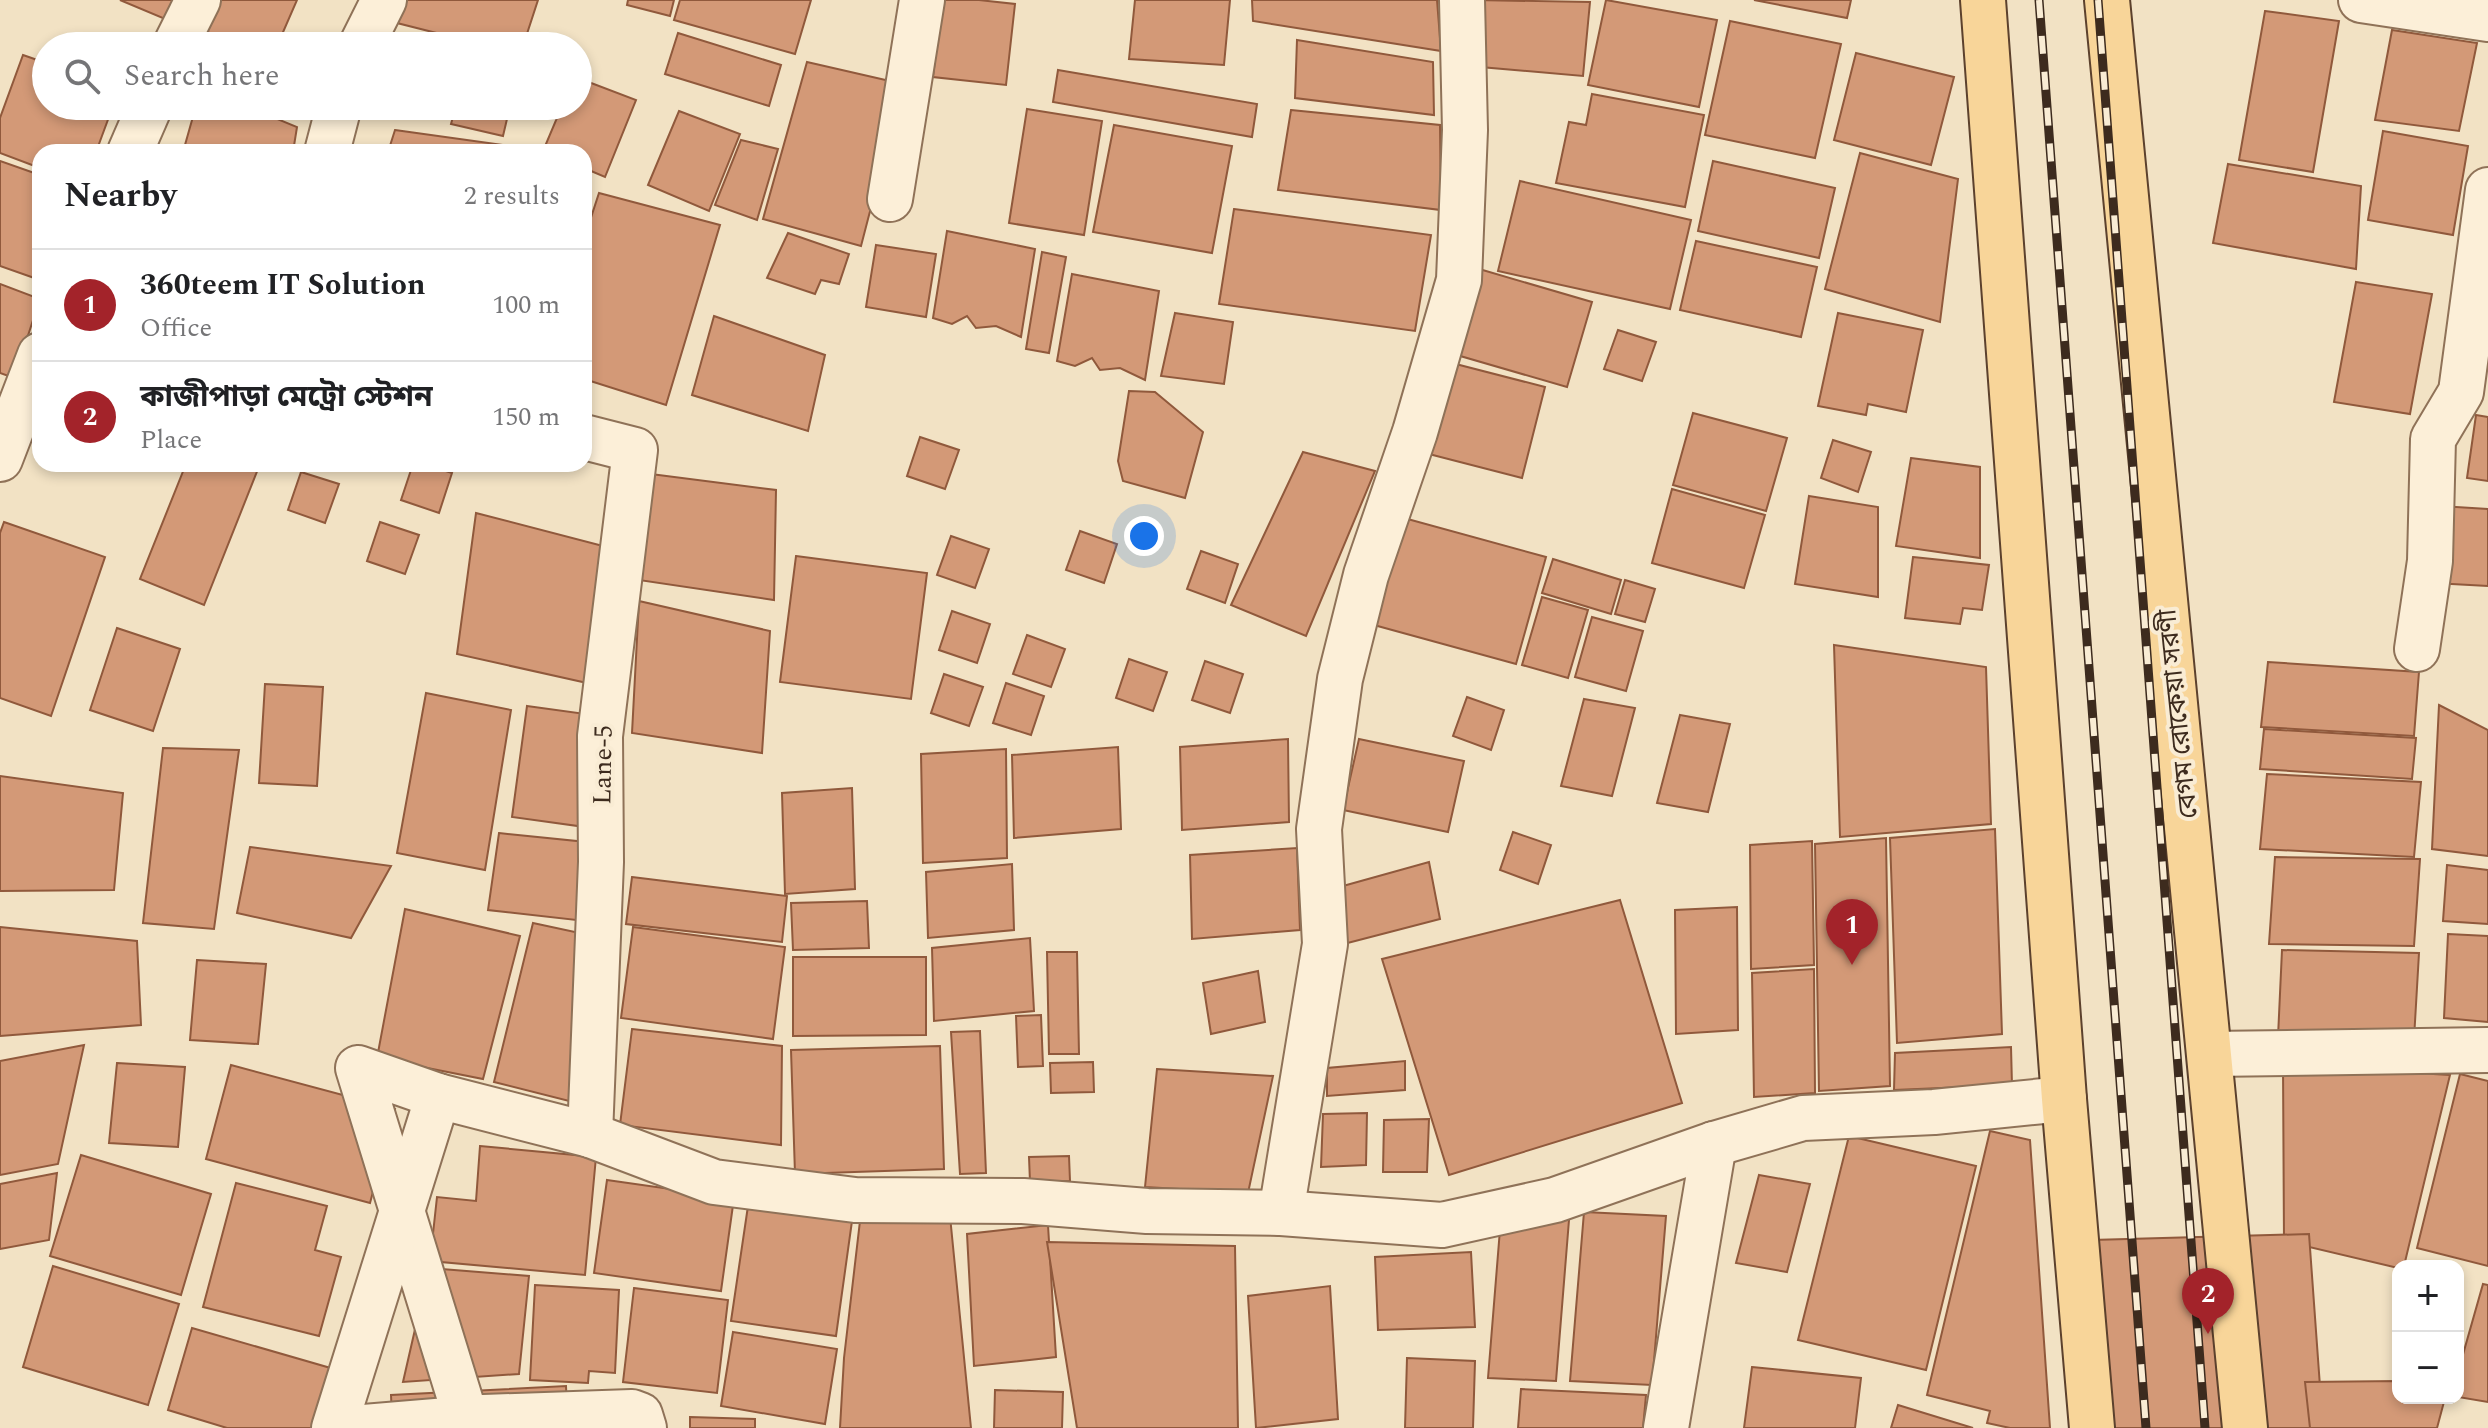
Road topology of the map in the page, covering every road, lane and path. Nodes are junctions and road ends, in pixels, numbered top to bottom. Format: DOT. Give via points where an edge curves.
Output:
graph roads {
  1 [pos="198,0"];
  2 [pos="384,0"];
  3 [pos="922,0"];
  4 [pos="1462,0"];
  5 [pos="1983,0"];
  6 [pos="2107,0"];
  7 [pos="2361,0"];
  8 [pos="2488,19"];
  9 [pos="182,32"];
  10 [pos="368,32"];
  11 [pos="144,120"];
  12 [pos="335,120"];
  13 [pos="133,144"];
  14 [pos="329,144"];
  15 [pos="2488,190"];
  16 [pos="890,199"];
  17 [pos="32,376"];
  18 [pos="592,439"];
  19 [pos="0,459"];
  20 [pos="2417,649"];
  21 [pos="2488,1050"];
  22 [pos="2210,1054"];
  23 [pos="438,1096"];
  24 [pos="2064,1099"];
  25 [pos="590,1135"];
  26 [pos="1714,1144"];
  27 [pos="1281,1213"];
  28 [pos="334,1428"];
  29 [pos="352,1428"];
  30 [pos="469,1428"];
  31 [pos="644,1428"];
  32 [pos="1666,1428"];
  33 [pos="2092,1428"];
  34 [pos="2245,1428"];
  1 -- 9 [label="street"];
  2 -- 10 [label="street"];
  3 -- 16 [label="street"];
  4 -- 27 [label="street" via="1465,130 1459,280 1366,575 1340,679 1319,829 1325,944"];
  5 -- 24 [label="main road"];
  6 -- 22 [label="main road, বেগম রোকেয়া সরণী"];
  7 -- 8 [label="street"];
  11 -- 13 [label="street"];
  12 -- 14 [label="street"];
  15 -- 20 [label="street" via="2461,392 2433,439 2430,561"];
  17 -- 19 [label="street"];
  18 -- 25 [label="street, Lane-5" via="635,450 600,736 601,862"];
  21 -- 22 [label="street"];
  22 -- 34 [label="main road, বেগম রোকেয়া সরণী"];
  23 -- 25 [label="street"];
  23 -- 28 [label="street"];
  23 -- 30 [label="street" via="358,1068"];
  24 -- 26 [label="street" via="1803,1118"];
  24 -- 33 [label="main road"];
  25 -- 27 [label="street" via="714,1182 855,1200 1023,1201 1147,1211"];
  26 -- 27 [label="street" via="1555,1200 1442,1225"];
  26 -- 32 [label="street"];
  29 -- 31 [label="street" via="632,1412 640,1415"];
}
